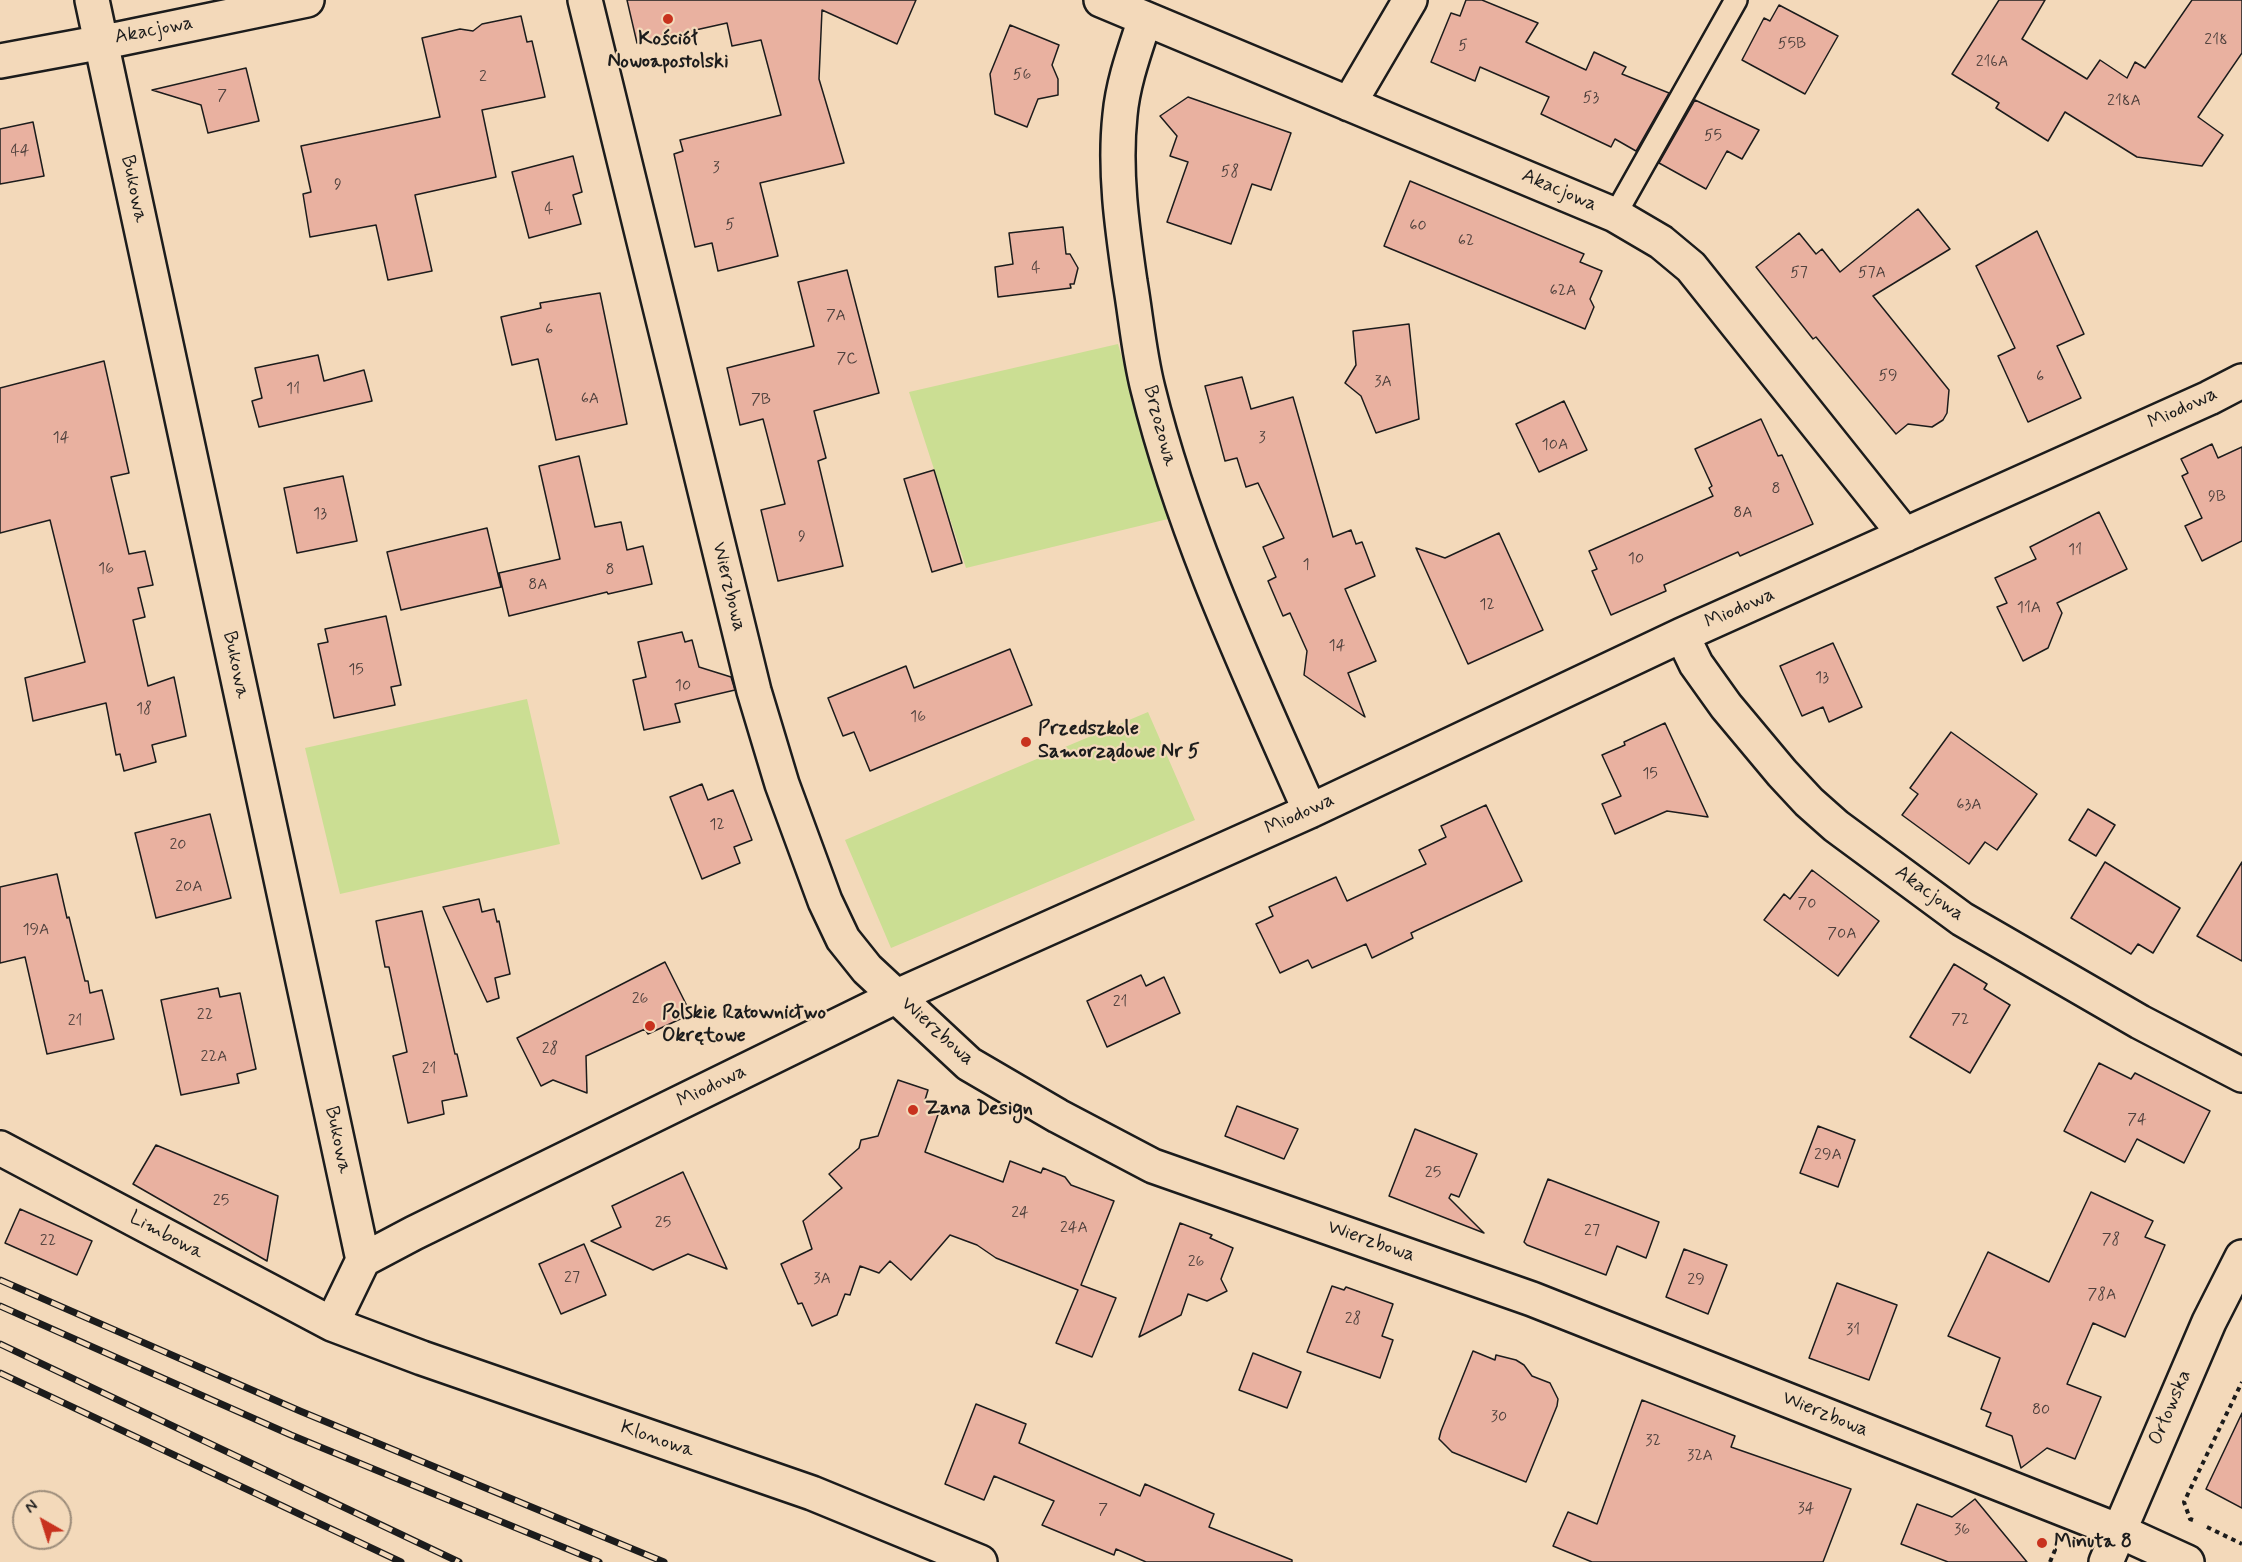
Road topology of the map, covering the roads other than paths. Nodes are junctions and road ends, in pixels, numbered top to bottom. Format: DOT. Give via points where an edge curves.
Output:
graph roads {
  1 [pos="92,0"];
  2 [pos="307,0"];
  3 [pos="585,0"];
  4 [pos="1101,0"];
  5 [pos="1410,0"];
  6 [pos="1736,0"];
  7 [pos="1145,19"];
  8 [pos="101,42"];
  9 [pos="0,61"];
  10 [pos="1349,104"];
  11 [pos="1615,215"];
  12 [pos="2242,381"];
  13 [pos="1905,535"];
  14 [pos="1682,635"];
  15 [pos="1310,811"];
  16 [pos="897,996"];
  17 [pos="2242,1075"];
  18 [pos="0,1148"];
  19 [pos="2242,1257"];
  20 [pos="363,1260"];
  21 [pos="332,1324"];
  22 [pos="2119,1531"];
  23 [pos="980,1562"];
  24 [pos="2106,1562"];
  25 [pos="2187,1562"];
  1 -- 8 [label="street, Bukowa"];
  2 -- 8 [label="street, Akacjowa"];
  3 -- 16 [label="street, Wierzbowa" via="754,691 782,784 843,939 867,969"];
  4 -- 7 [label="street, Akacjowa"];
  5 -- 10 [label="street"];
  6 -- 11 [label="lane"];
  7 -- 10 [label="street, Akacjowa"];
  7 -- 15 [label="street, Brzozowa" via="1120,114 1118,171 1124,240 1148,387 1197,546"];
  8 -- 9 [label="street, Akacjowa"];
  8 -- 20 [label="street, Bukowa"];
  10 -- 11 [label="street, Akacjowa"];
  11 -- 13 [label="street, Akacjowa" via="1661,242 1691,267"];
  12 -- 13 [label="street, Miodowa"];
  13 -- 14 [label="street, Miodowa"];
  14 -- 15 [label="street, Miodowa"];
  14 -- 17 [label="street, Akacjowa" via="1696,664 1726,706 1809,802 1836,826 1962,919 2140,1022"];
  15 -- 16 [label="street, Miodowa"];
  16 -- 20 [label="street, Miodowa"];
  16 -- 22 [label="street, Wierzbowa" via="969,1064 1153,1166 1532,1299"];
  18 -- 21 [label="street, Limbowa"];
  19 -- 22 [label="street, Orłowska" via="2209,1322"];
  20 -- 21 [label="street"];
  21 -- 23 [label="street, Klonowa" via="812,1493"];
  22 -- 24 [label="street, Orłowska"];
  22 -- 25 [label="street, Wierzbowa"];
}
